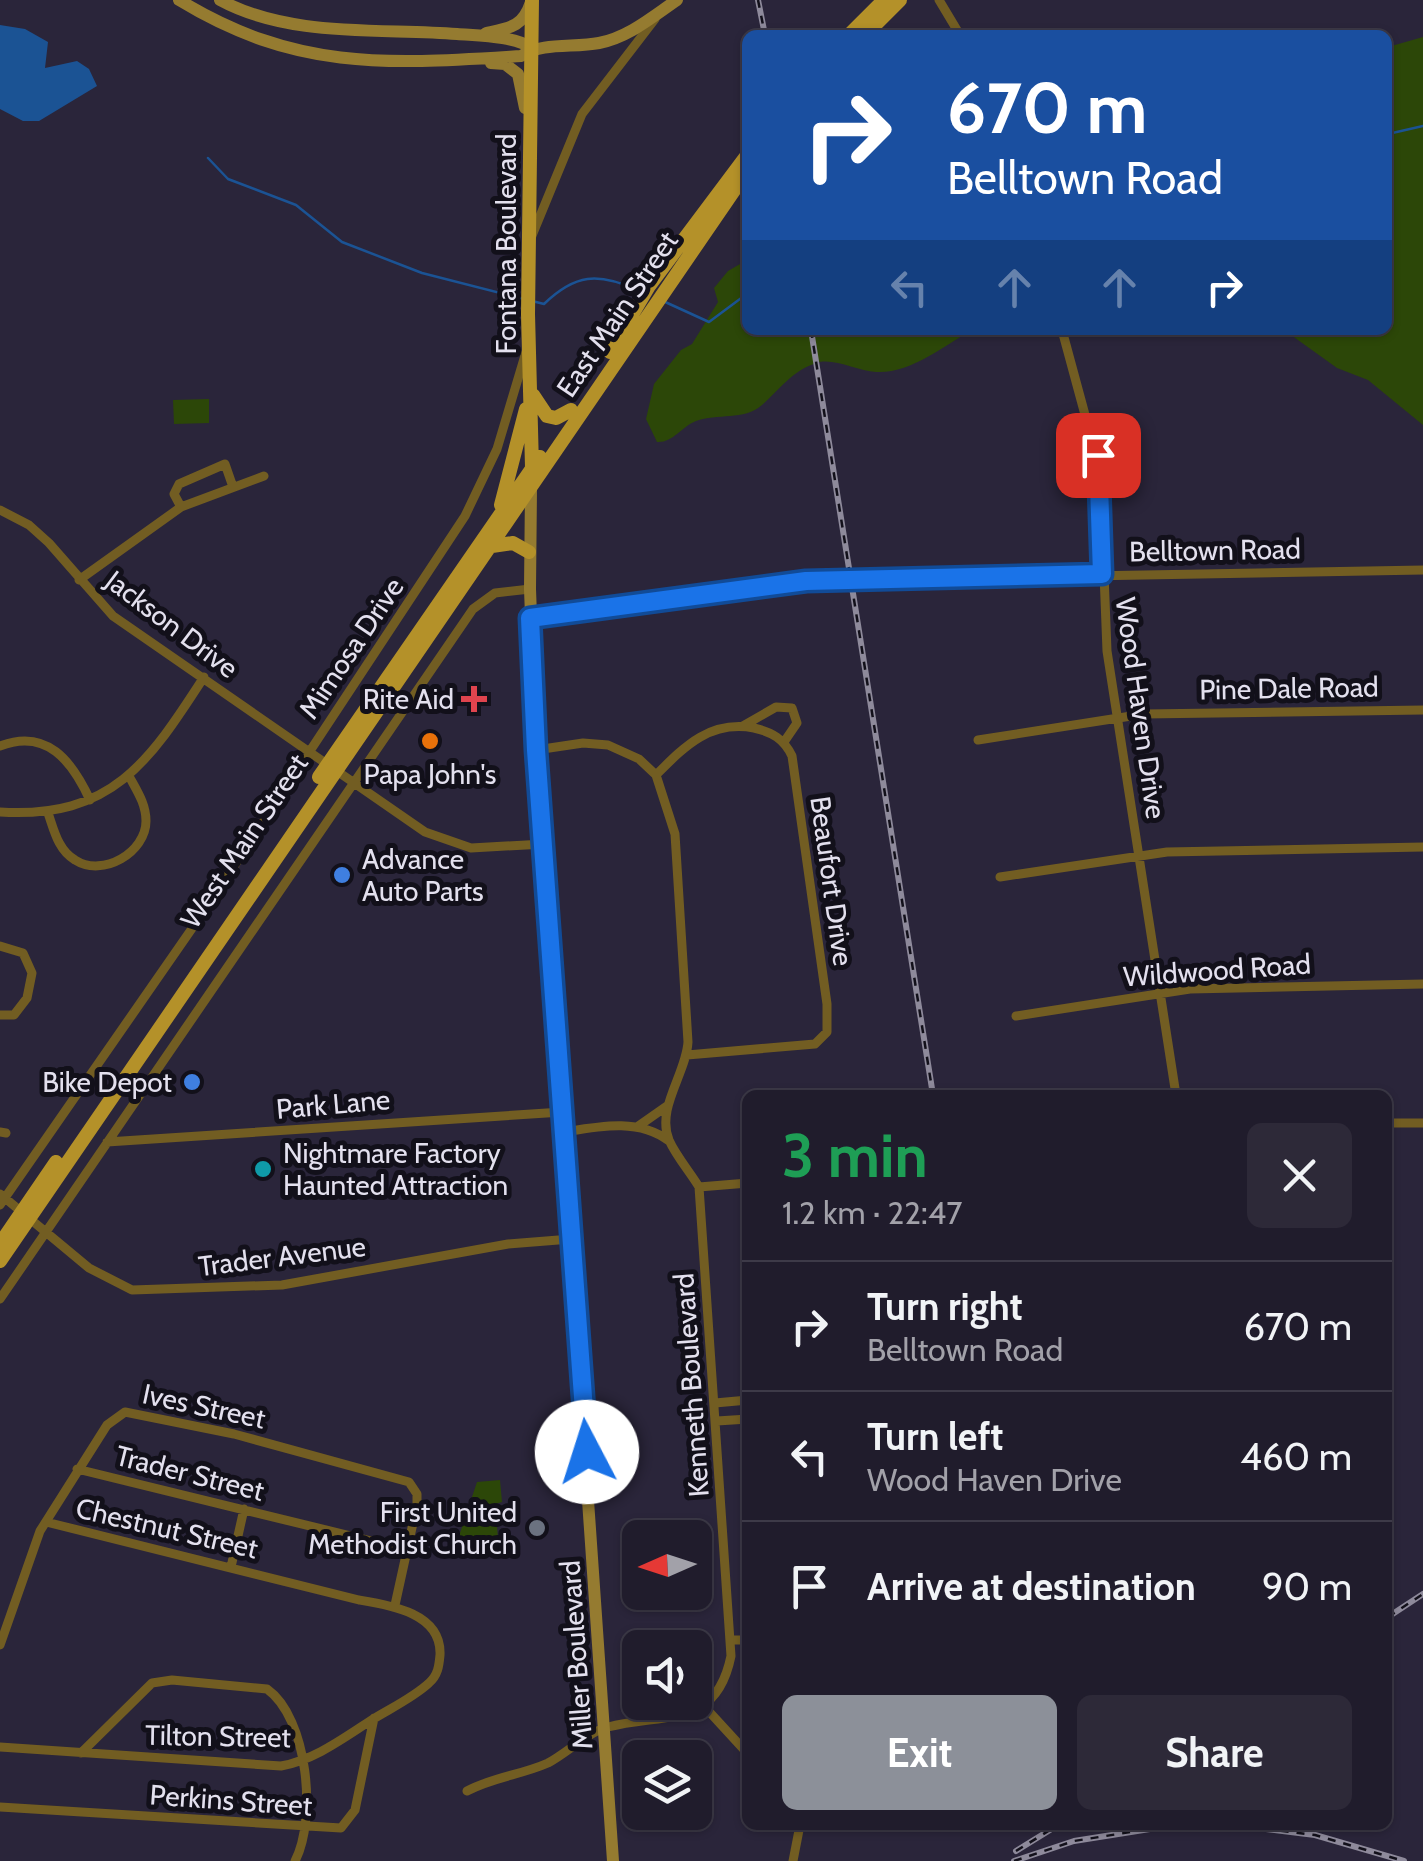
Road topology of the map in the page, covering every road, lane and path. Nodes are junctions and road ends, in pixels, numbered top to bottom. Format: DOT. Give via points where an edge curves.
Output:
graph roads {
  1 [pos="180,0"];
  2 [pos="220,0"];
  3 [pos="532,0"];
  4 [pos="676,0"];
  5 [pos="884,0"];
  6 [pos="900,0"];
  7 [pos="939,0"];
  8 [pos="663,9"];
  9 [pos="854,30"];
  10 [pos="870,30"];
  11 [pos="957,30"];
  12 [pos="472,35"];
  13 [pos="488,38"];
  14 [pos="533,48"];
  15 [pos="487,58"];
  16 [pos="469,60"];
  17 [pos="742,163"];
  18 [pos="742,178"];
  19 [pos="531,183"];
  20 [pos="529,243"];
  21 [pos="652,294"];
  22 [pos="1063,335"];
  23 [pos="529,344"];
  24 [pos="531,389"];
  25 [pos="571,410"];
  26 [pos="532,468"];
  27 [pos="264,476"];
  28 [pos="233,486"];
  29 [pos="531,488"];
  30 [pos="181,507"];
  31 [pos="0,510"];
  32 [pos="497,516"];
  33 [pos="491,546"];
  34 [pos="529,552"];
  35 [pos="1423,570"];
  36 [pos="1102,574"];
  37 [pos="79,580"];
  38 [pos="530,589"];
  39 [pos="530,618"];
  40 [pos="204,677"];
  41 [pos="1423,710"];
  42 [pos="1118,718"];
  43 [pos="743,726"];
  44 [pos="978,740"];
  45 [pos="784,742"];
  46 [pos="0,746"];
  47 [pos="536,750"];
  48 [pos="308,752"];
  49 [pos="331,768"];
  50 [pos="656,775"];
  51 [pos="130,776"];
  52 [pos="354,784"];
  53 [pos="90,800"];
  54 [pos="0,812"];
  55 [pos="48,812"];
  56 [pos="544,844"];
  57 [pos="1423,847"];
  58 [pos="1139,856"];
  59 [pos="1000,878"];
  60 [pos="0,946"];
  61 [pos="1423,984"];
  62 [pos="1160,992"];
  63 [pos="0,1015"];
  64 [pos="1016,1016"];
  65 [pos="687,1055"];
  66 [pos="1175,1090"];
  67 [pos="667,1106"];
  68 [pos="562,1112"];
  69 [pos="1423,1122"];
  70 [pos="1392,1123"];
  71 [pos="637,1127"];
  72 [pos="564,1132"];
  73 [pos="670,1141"];
  74 [pos="107,1142"];
  75 [pos="742,1183"];
  76 [pos="699,1187"];
  77 [pos="2,1199"];
  78 [pos="26,1214"];
  79 [pos="48,1230"];
  80 [pos="572,1238"];
  81 [pos="0,1244"];
  82 [pos="0,1261"];
  83 [pos="0,1299"];
  84 [pos="742,1401"];
  85 [pos="715,1403"];
  86 [pos="742,1419"];
  87 [pos="716,1421"];
  88 [pos="78,1469"];
  89 [pos="244,1509"];
  90 [pos="46,1522"];
  91 [pos="408,1550"];
  92 [pos="231,1567"];
  93 [pos="395,1605"];
  94 [pos="731,1640"];
  95 [pos="742,1640"];
  96 [pos="0,1646"];
  97 [pos="712,1695"];
  98 [pos="712,1714"];
  99 [pos="374,1718"];
  100 [pos="659,1720"];
  101 [pos="607,1727"];
  102 [pos="0,1747"];
  103 [pos="742,1747"];
  104 [pos="82,1754"];
  105 [pos="306,1760"];
  106 [pos="467,1792"];
  107 [pos="0,1808"];
  108 [pos="301,1827"];
  109 [pos="799,1830"];
  110 [pos="295,1861"];
  111 [pos="613,1861"];
  112 [pos="793,1861"];
  1 -- 16 [label="street" via="242,33 352,62"];
  2 -- 12 [label="street" via="322,28"];
  3 -- 12 [label="street" via="514,28"];
  3 -- 14 [label="main road, Fontana Boulevard"];
  4 -- 8 [label="street"];
  5 -- 9 [label="main road"];
  6 -- 10 [label="main road"];
  7 -- 11 [label="street"];
  8 -- 14 [label="street" via="613,39"];
  8 -- 20 [label="street" via="582,114"];
  12 -- 13 [label="street"];
  13 -- 14 [label="street"];
  13 -- 15 [label="street"];
  14 -- 15 [label="street" via="521,56"];
  14 -- 19 [label="main road, Fontana Boulevard"];
  15 -- 16 [label="street"];
  16 -- 19 [label="street" via="504,64 518,74"];
  17 -- 21 [label="main road, East Main Street"];
  18 -- 21 [label="main road, East Main Street"];
  19 -- 20 [label="main road, Fontana Boulevard"];
  20 -- 23 [label="main road, Fontana Boulevard"];
  21 -- 25 [label="main road, East Main Street"];
  21 -- 29 [label="main road, East Main Street"];
  22 -- 36 [label="street, Wood Haven Drive" via="1098,455"];
  23 -- 24 [label="main road, Fontana Boulevard"];
  23 -- 48 [label="street, Mimosa Drive" via="497,449 450,539"];
  24 -- 25 [label="main road" via="547,416"];
  24 -- 26 [label="main road, Fontana Boulevard"];
  24 -- 32 [label="main road"];
  25 -- 26 [label="main road, East Main Street"];
  26 -- 29 [label="main road, Fontana Boulevard"];
  26 -- 32 [label="main road, West Main Street"];
  27 -- 28 [label="street"];
  28 -- 30 [label="street"];
  28 -- 30 [label="street" via="224,464 179,484 174,494"];
  29 -- 33 [label="main road, West Main Street"];
  29 -- 34 [label="street, Miller Boulevard"];
  30 -- 37 [label="street"];
  31 -- 37 [label="street, Jackson Drive" via="29,525"];
  32 -- 49 [label="main road, West Main Street"];
  33 -- 34 [label="main road" via="513,542"];
  33 -- 49 [label="main road, West Main Street"];
  34 -- 38 [label="street, Miller Boulevard"];
  35 -- 36 [label="street, Belltown Road"];
  36 -- 39 [label="street, Belltown Road" via="806,581"];
  36 -- 42 [label="street, Wood Haven Drive"];
  37 -- 40 [label="street, Jackson Drive" via="113,616"];
  38 -- 39 [label="street, Miller Boulevard"];
  38 -- 52 [label="street" via="495,593 472,609"];
  39 -- 47 [label="street, Miller Boulevard"];
  40 -- 48 [label="street, Jackson Drive"];
  40 -- 51 [label="street"];
  41 -- 42 [label="street, Pine Dale Road"];
  42 -- 44 [label="street, Pine Dale Road"];
  42 -- 58 [label="street, Wood Haven Drive"];
  43 -- 45 [label="street"];
  43 -- 45 [label="street" via="776,707 792,708 797,723"];
  43 -- 50 [label="street" via="704,733"];
  45 -- 65 [label="street, Beaufort Drive" via="792,756 827,1032 806,1046"];
  46 -- 53 [label="street" via="46,743 78,776"];
  47 -- 50 [label="street" via="608,745"];
  47 -- 56 [label="street, Miller Boulevard"];
  48 -- 49 [label="street, Jackson Drive"];
  48 -- 77 [label="street, Mimosa Drive"];
  49 -- 52 [label="street, Jackson Drive"];
  49 -- 78 [label="main road, West Main Street"];
  50 -- 65 [label="street, Kenneth Boulevard" via="675,834"];
  51 -- 53 [label="street"];
  51 -- 55 [label="street" via="146,824 142,839 121,860 76,862 57,841"];
  52 -- 56 [label="street, Jackson Drive" via="449,844"];
  52 -- 74 [label="street"];
  53 -- 55 [label="street"];
  54 -- 55 [label="street"];
  56 -- 68 [label="street, Miller Boulevard"];
  57 -- 58 [label="street"];
  58 -- 59 [label="street"];
  58 -- 62 [label="street, Wood Haven Drive"];
  60 -- 63 [label="street" via="23,953 32,973 20,1009"];
  61 -- 62 [label="street, Wildwood Road"];
  62 -- 64 [label="street, Wildwood Road"];
  62 -- 66 [label="street, Wood Haven Drive"];
  65 -- 67 [label="street, Kenneth Boulevard"];
  67 -- 71 [label="street"];
  67 -- 73 [label="street, Kenneth Boulevard"];
  68 -- 72 [label="street, Miller Boulevard"];
  68 -- 74 [label="street, Park Lane"];
  69 -- 70 [label="street"];
  71 -- 72 [label="street"];
  71 -- 73 [label="street"];
  72 -- 80 [label="street, Miller Boulevard"];
  73 -- 76 [label="street, Kenneth Boulevard"];
  74 -- 79 [label="street"];
  75 -- 76 [label="street"];
  76 -- 85 [label="street, Kenneth Boulevard"];
  77 -- 78 [label="street, Trader Avenue"];
  78 -- 79 [label="street, Trader Avenue"];
  78 -- 81 [label="main road, West Main Street"];
  78 -- 82 [label="main road, West Main Street"];
  79 -- 80 [label="street, Trader Avenue" via="109,1282 144,1291 282,1284"];
  79 -- 83 [label="street"];
  80 -- 101 [label="street, Miller Boulevard"];
  84 -- 85 [label="street"];
  85 -- 87 [label="street, Kenneth Boulevard"];
  86 -- 87 [label="street"];
  87 -- 94 [label="street, Kenneth Boulevard"];
  88 -- 89 [label="street, Trader Street"];
  88 -- 90 [label="street, Ives Street"];
  88 -- 91 [label="street, Ives Street" via="107,1425 125,1412 234,1434 409,1482 418,1499"];
  89 -- 91 [label="street, Trader Street"];
  89 -- 92 [label="street"];
  90 -- 92 [label="street, Chestnut Street"];
  90 -- 96 [label="street, Ives Street"];
  91 -- 93 [label="street, Ives Street"];
  92 -- 93 [label="street, Chestnut Street"];
  93 -- 99 [label="street, Tilton Street" via="432,1629 440,1648 438,1670 426,1686"];
  94 -- 95 [label="street"];
  94 -- 97 [label="street, Kenneth Boulevard" via="722,1686"];
  98 -- 103 [label="street"];
  99 -- 105 [label="street, Tilton Street"];
  99 -- 108 [label="street, Perkins Street" via="350,1820 334,1829"];
  100 -- 101 [label="street"];
  101 -- 106 [label="street" via="552,1761"];
  101 -- 111 [label="street, Miller Boulevard"];
  102 -- 104 [label="street, Tilton Street"];
  104 -- 105 [label="street, Tilton Street" via="281,1766"];
  104 -- 105 [label="street" via="148,1686 164,1680 268,1690"];
  105 -- 108 [label="street"];
  107 -- 108 [label="street, Perkins Street"];
  108 -- 110 [label="street"];
  109 -- 112 [label="street"];
}
